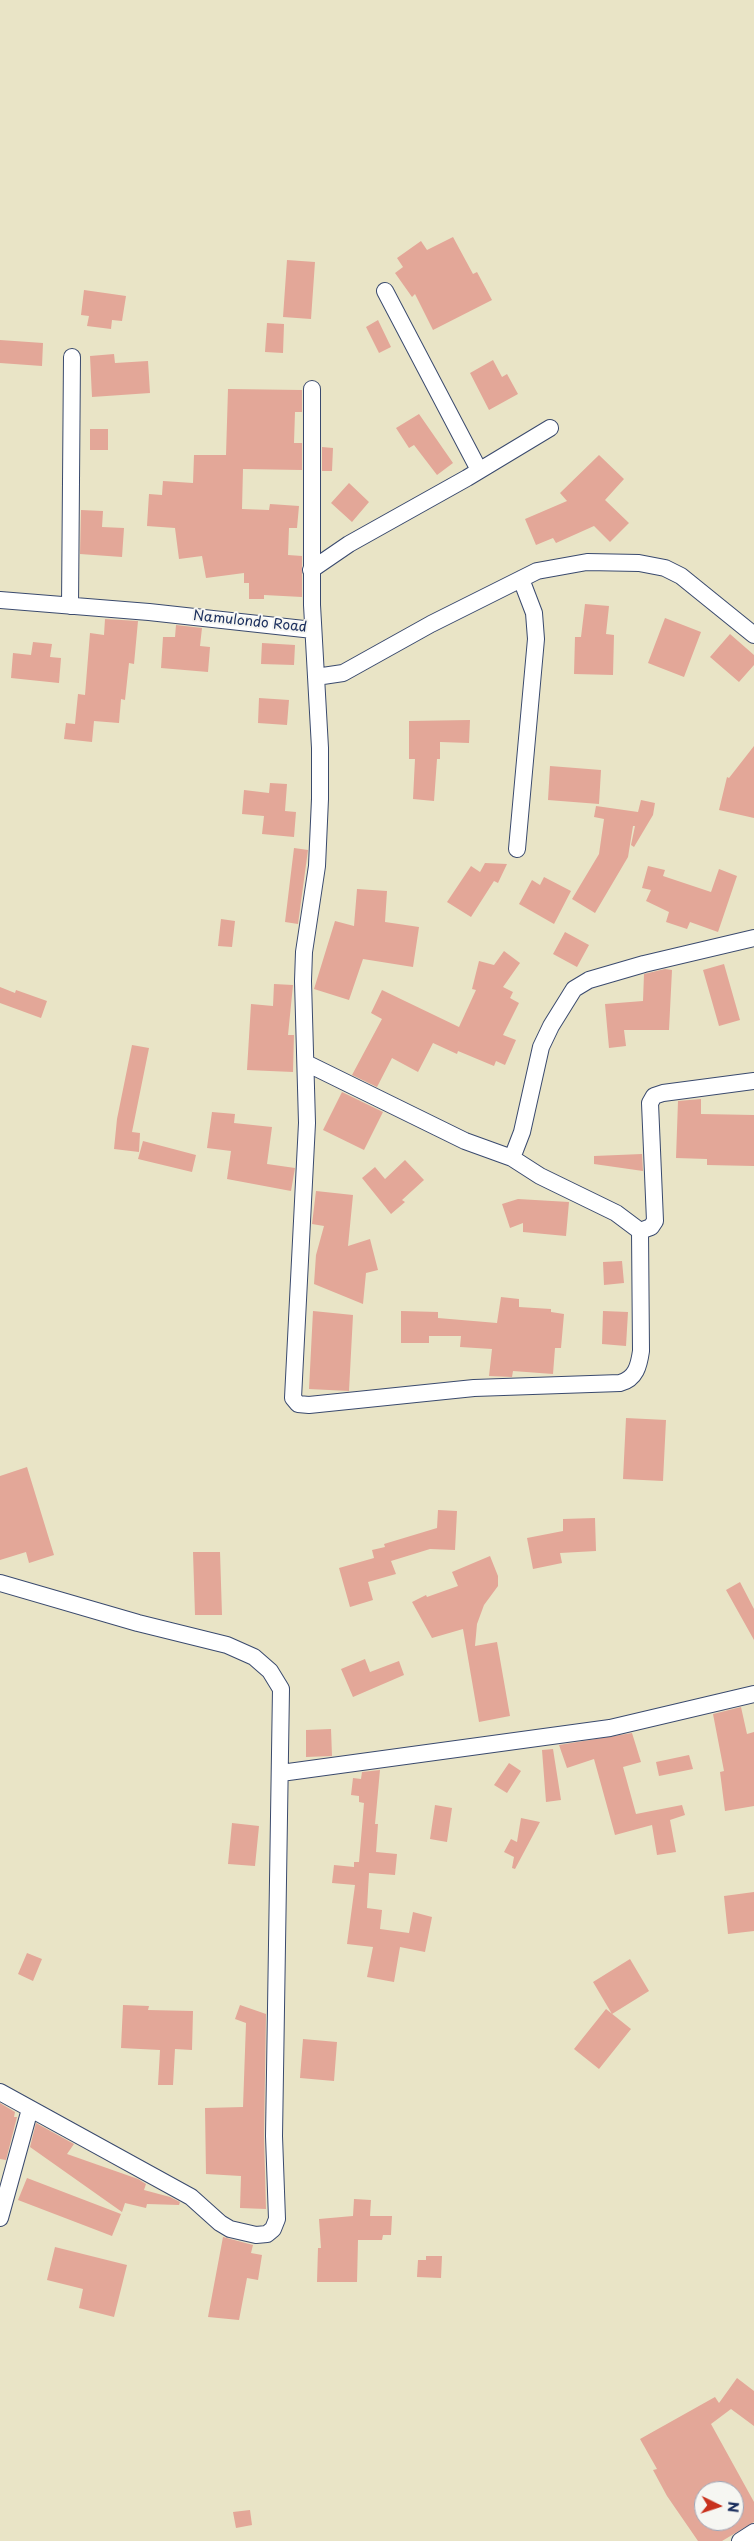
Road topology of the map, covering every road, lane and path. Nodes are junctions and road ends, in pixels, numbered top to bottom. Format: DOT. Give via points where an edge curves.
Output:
graph roads {
  1 [pos="385,291"];
  2 [pos="72,357"];
  3 [pos="312,389"];
  4 [pos="550,428"];
  5 [pos="479,470"];
  6 [pos="311,570"];
  7 [pos="521,578"];
  8 [pos="0,600"];
  9 [pos="70,606"];
  10 [pos="313,630"];
  11 [pos="754,635"];
  12 [pos="316,677"];
  13 [pos="517,849"];
  14 [pos="754,938"];
  15 [pos="306,1063"];
  16 [pos="754,1081"];
  17 [pos="512,1158"];
  18 [pos="640,1231"];
  19 [pos="0,1584"];
  20 [pos="754,1694"];
  21 [pos="281,1773"];
  22 [pos="0,2092"];
  23 [pos="30,2109"];
  24 [pos="0,2218"];
  25 [pos="754,2532"];
  26 [pos="740,2541"];
  1 -- 5 [label="street"];
  2 -- 9 [label="street"];
  3 -- 6 [label="street, Namulondo Road"];
  4 -- 5 [label="street"];
  5 -- 6 [label="street" via="349,544"];
  6 -- 10 [label="street, Namulondo Road"];
  7 -- 11 [label="street" via="537,571 587,562 639,563 665,568 681,576"];
  7 -- 12 [label="street" via="343,673"];
  7 -- 13 [label="street" via="534,613 536,639"];
  8 -- 9 [label="street, Namulondo Road"];
  9 -- 10 [label="street, Namulondo Road"];
  10 -- 12 [label="street"];
  12 -- 15 [label="street" via="320,799 317,866 304,952"];
  14 -- 17 [label="street" via="644,964 589,980 574,989 550,1026 541,1047 522,1132"];
  15 -- 17 [label="street" via="466,1141"];
  15 -- 18 [label="street" via="306,1142 293,1398 298,1404 474,1388 626,1381 636,1372 641,1351"];
  16 -- 18 [label="street" via="654,1096 650,1103 655,1221 651,1227"];
  17 -- 18 [label="street" via="533,1173 616,1213"];
  19 -- 21 [label="street" via="227,1645 254,1657 270,1671 282,1689"];
  20 -- 21 [label="street" via="610,1728"];
  21 -- 23 [label="street" via="274,2136 278,2204 273,2229 267,2234 256,2235 230,2229 175,2187"];
  22 -- 23 [label="street"];
  23 -- 24 [label="street"];
  25 -- 26 [label="street"];
}
